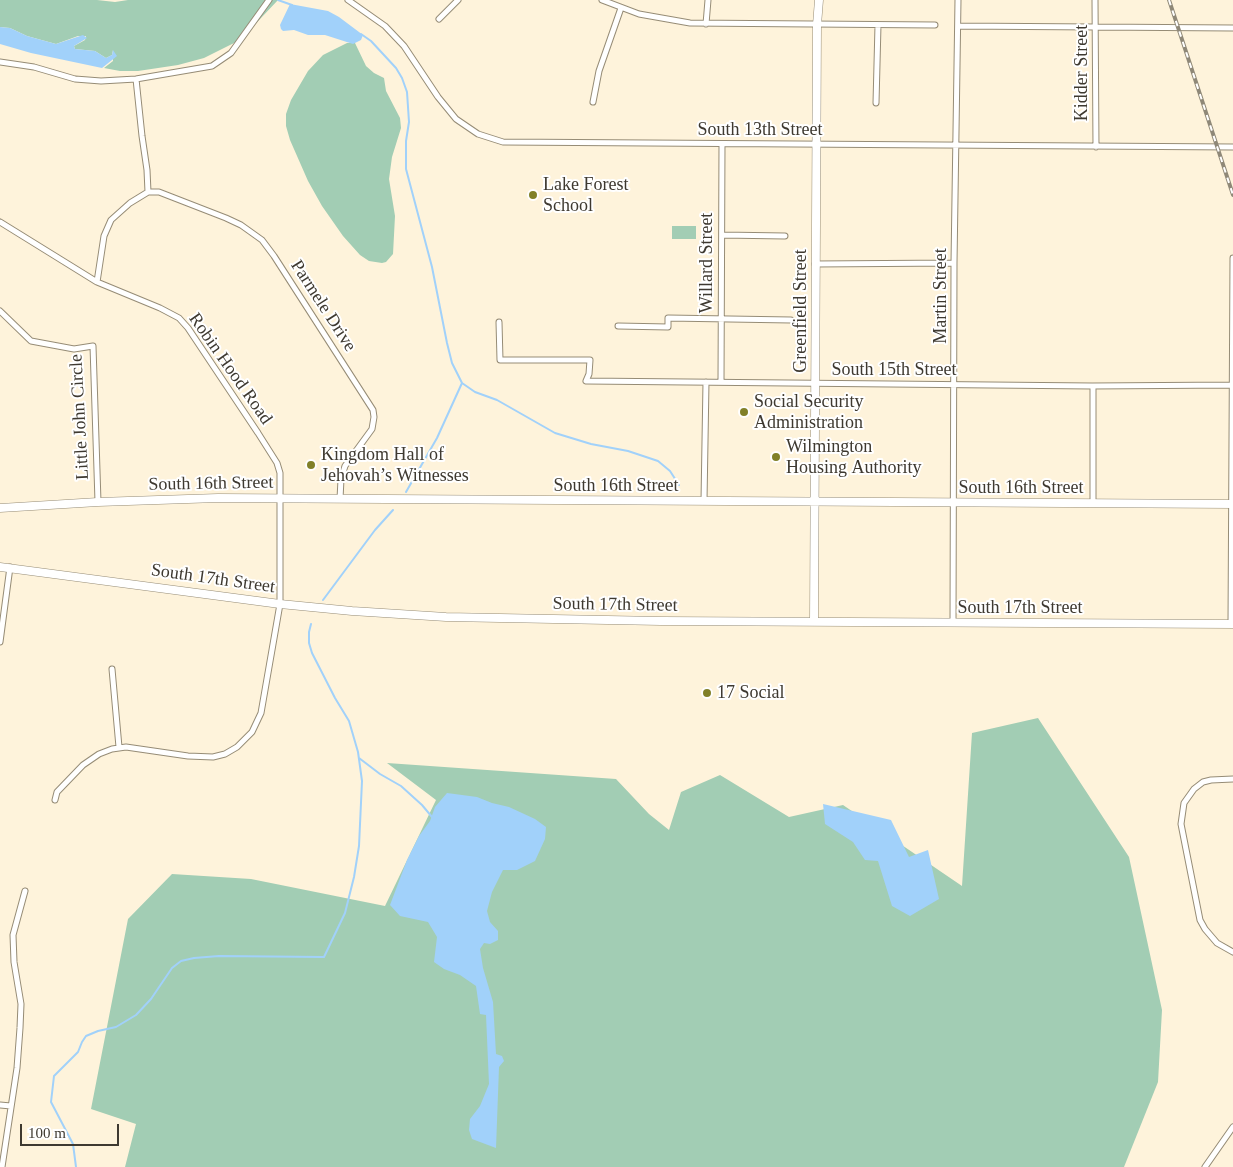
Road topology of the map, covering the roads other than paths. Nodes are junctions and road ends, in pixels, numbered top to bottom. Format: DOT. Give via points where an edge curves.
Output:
graph roads {
  1 [pos="270,0"];
  2 [pos="348,0"];
  3 [pos="458,0"];
  4 [pos="602,0"];
  5 [pos="708,0"];
  6 [pos="819,0"];
  7 [pos="958,0"];
  8 [pos="1095,0"];
  9 [pos="621,8"];
  10 [pos="439,19"];
  11 [pos="706,24"];
  12 [pos="817,25"];
  13 [pos="878,25"];
  14 [pos="935,25"];
  15 [pos="958,26"];
  16 [pos="1095,26"];
  17 [pos="1233,28"];
  18 [pos="0,62"];
  19 [pos="136,78"];
  20 [pos="593,102"];
  21 [pos="876,103"];
  22 [pos="722,144"];
  23 [pos="817,144"];
  24 [pos="956,146"];
  25 [pos="1096,147"];
  26 [pos="1233,147"];
  27 [pos="148,192"];
  28 [pos="0,222"];
  29 [pos="722,235"];
  30 [pos="785,236"];
  31 [pos="1233,258"];
  32 [pos="816,264"];
  33 [pos="954,264"];
  34 [pos="97,282"];
  35 [pos="0,311"];
  36 [pos="721,320"];
  37 [pos="791,320"];
  38 [pos="499,322"];
  39 [pos="618,326"];
  40 [pos="706,382"];
  41 [pos="721,382"];
  42 [pos="815,384"];
  43 [pos="954,384"];
  44 [pos="1233,385"];
  45 [pos="1093,386"];
  46 [pos="280,498"];
  47 [pos="340,499"];
  48 [pos="704,501"];
  49 [pos="98,502"];
  50 [pos="814,502"];
  51 [pos="954,503"];
  52 [pos="1093,503"];
  53 [pos="1232,504"];
  54 [pos="0,508"];
  55 [pos="0,566"];
  56 [pos="10,568"];
  57 [pos="280,604"];
  58 [pos="814,621"];
  59 [pos="953,622"];
  60 [pos="1232,624"];
  61 [pos="0,642"];
  62 [pos="112,670"];
  63 [pos="119,747"];
  64 [pos="1233,779"];
  65 [pos="55,800"];
  66 [pos="25,891"];
  67 [pos="1233,952"];
  68 [pos="0,1105"];
  69 [pos="11,1106"];
  70 [pos="1233,1127"];
  71 [pos="2,1167"];
  72 [pos="1205,1167"];
  1 -- 19 [label="street" via="234,49 217,63 194,70"];
  2 -- 22 [label="street, South 13th Street" via="385,26 404,46 456,119 489,139"];
  3 -- 10 [label="street"];
  4 -- 9 [label="street"];
  5 -- 11 [label="street"];
  6 -- 12 [label="main road, Greenfield Street"];
  7 -- 15 [label="street, Martin Street"];
  8 -- 16 [label="street, Kidder Street"];
  9 -- 11 [label="street" via="658,19"];
  9 -- 20 [label="street" via="599,71"];
  11 -- 12 [label="street"];
  12 -- 13 [label="street"];
  12 -- 23 [label="main road, Greenfield Street"];
  13 -- 14 [label="street"];
  13 -- 21 [label="street"];
  15 -- 16 [label="street"];
  15 -- 24 [label="street, Martin Street"];
  16 -- 17 [label="street"];
  16 -- 25 [label="street, Kidder Street"];
  18 -- 19 [label="street" via="87,81"];
  19 -- 27 [label="street"];
  22 -- 23 [label="street, South 13th Street"];
  22 -- 29 [label="street, Willard Street"];
  23 -- 24 [label="street, South 13th Street"];
  23 -- 32 [label="main road, Greenfield Street"];
  24 -- 25 [label="street, South 13th Street"];
  24 -- 33 [label="street, Martin Street"];
  25 -- 26 [label="street, South 13th Street"];
  27 -- 34 [label="street" via="116,214 107,228"];
  27 -- 47 [label="street, Parmele Drive" via="159,192 226,218 262,240 364,394 373,410 374,424 345,466"];
  28 -- 34 [label="street, Robin Hood Road"];
  29 -- 30 [label="street"];
  29 -- 36 [label="street, Willard Street"];
  31 -- 44 [label="street"];
  32 -- 33 [label="street"];
  32 -- 42 [label="main road, Greenfield Street"];
  33 -- 43 [label="street, Martin Street"];
  34 -- 46 [label="street, Robin Hood Road" via="160,308 179,318 188,328 276,463 280,472"];
  35 -- 49 [label="street, Little John Circle" via="32,341 74,349 93,346"];
  36 -- 37 [label="street"];
  36 -- 39 [label="street" via="668,318 668,328"];
  36 -- 41 [label="street, Willard Street"];
  38 -- 40 [label="street, South 15th Street" via="500,360 590,360 586,381"];
  40 -- 41 [label="street, South 15th Street"];
  40 -- 48 [label="street"];
  41 -- 42 [label="street, South 15th Street"];
  42 -- 43 [label="street, South 15th Street"];
  42 -- 50 [label="main road, Greenfield Street"];
  43 -- 45 [label="street, South 15th Street"];
  43 -- 51 [label="street, Martin Street"];
  44 -- 45 [label="street, South 15th Street"];
  44 -- 53 [label="street"];
  45 -- 52 [label="street"];
  46 -- 47 [label="main road, South 16th Street"];
  46 -- 49 [label="main road, South 16th Street"];
  46 -- 57 [label="street, Robin Hood Road"];
  47 -- 48 [label="main road, South 16th Street"];
  48 -- 50 [label="main road, South 16th Street"];
  49 -- 54 [label="main road, South 16th Street"];
  50 -- 51 [label="main road, South 16th Street"];
  50 -- 58 [label="main road, Greenfield Street"];
  51 -- 52 [label="main road, South 16th Street"];
  51 -- 59 [label="street, Martin Street"];
  52 -- 53 [label="main road, South 16th Street"];
  53 -- 60 [label="street"];
  55 -- 56 [label="main road, South 17th Street"];
  56 -- 57 [label="main road, South 17th Street"];
  56 -- 61 [label="street"];
  57 -- 58 [label="main road, South 17th Street" via="478,618"];
  57 -- 63 [label="street, Robin Hood Road" via="261,713 245,740 225,754 213,757"];
  58 -- 59 [label="main road, South 17th Street"];
  59 -- 60 [label="main road, South 17th Street"];
  62 -- 63 [label="street"];
  63 -- 65 [label="street" via="83,765 57,792"];
  64 -- 67 [label="street" via="1211,780 1194,789 1184,803 1181,824 1200,920 1217,943"];
  66 -- 69 [label="street" via="13,934 21,1013"];
  68 -- 69 [label="street"];
  69 -- 71 [label="street"];
  70 -- 72 [label="street"];
}
